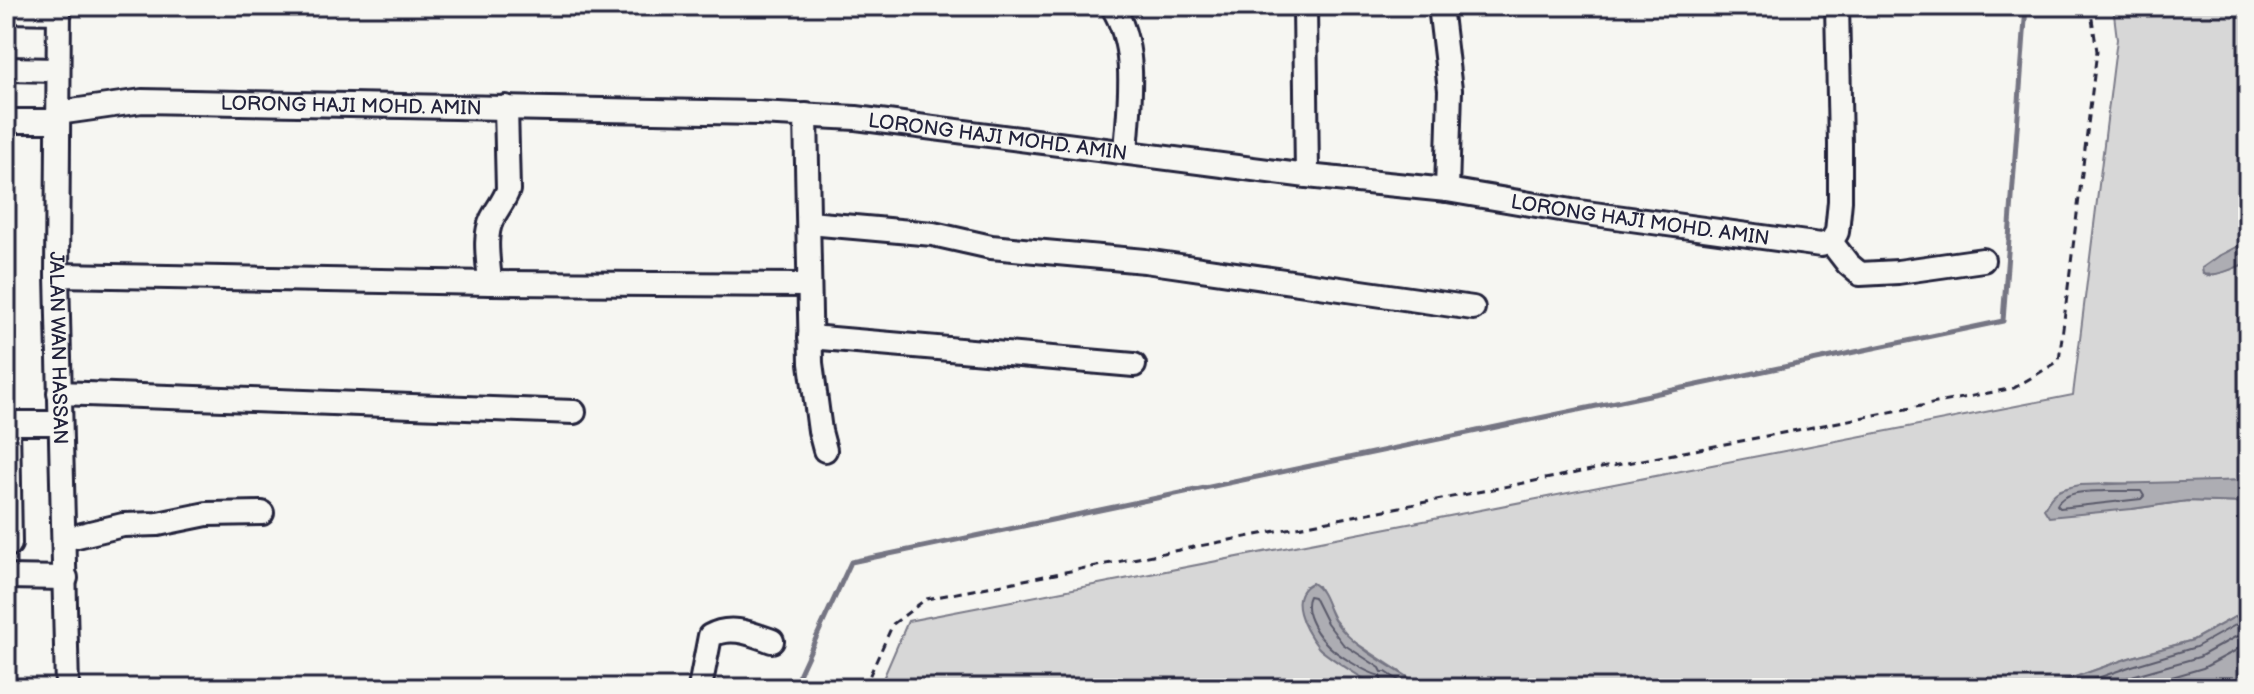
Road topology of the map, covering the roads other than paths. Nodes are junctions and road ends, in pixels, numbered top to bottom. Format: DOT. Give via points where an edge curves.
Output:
graph roads {
  1 [pos="1112,6"];
  2 [pos="1305,6"];
  3 [pos="1440,6"];
  4 [pos="1837,6"];
  5 [pos="59,9"];
  6 [pos="6,11"];
  7 [pos="6,69"];
  8 [pos="58,70"];
  9 [pos="506,107"];
  10 [pos="806,115"];
  11 [pos="58,117"];
  12 [pos="6,121"];
  13 [pos="1126,152"];
  14 [pos="1307,176"];
  15 [pos="1447,190"];
  16 [pos="809,223"];
  17 [pos="1831,242"];
  18 [pos="1983,260"];
  19 [pos="57,275"];
  20 [pos="490,283"];
  21 [pos="809,285"];
  22 [pos="1473,308"];
  23 [pos="810,337"];
  24 [pos="1134,365"];
  25 [pos="59,393"];
  26 [pos="574,412"];
  27 [pos="7,423"];
  28 [pos="60,423"];
  29 [pos="825,450"];
  30 [pos="262,513"];
  31 [pos="65,539"];
  32 [pos="10,544"];
  33 [pos="6,577"];
  34 [pos="66,578"];
  35 [pos="772,641"];
  36 [pos="67,688"];
  37 [pos="700,688"];
  1 -- 13 [label="street" via="1126,37"];
  2 -- 14 [label="street"];
  3 -- 15 [label="street" via="1450,90"];
  4 -- 17 [label="street" via="1840,144 1837,232"];
  5 -- 6 [label="street"];
  5 -- 8 [label="street, JALAN WAN HASSAN"];
  7 -- 8 [label="street"];
  8 -- 11 [label="street, JALAN WAN HASSAN"];
  9 -- 10 [label="street, LORONG HAJI MOHD. AMIN"];
  9 -- 11 [label="street, LORONG HAJI MOHD. AMIN" via="142,101"];
  9 -- 20 [label="street" via="508,190 488,234"];
  10 -- 13 [label="street, LORONG HAJI MOHD. AMIN"];
  10 -- 16 [label="street"];
  11 -- 12 [label="street, LORONG HAJI MOHD. AMIN"];
  11 -- 19 [label="street, JALAN WAN HASSAN"];
  13 -- 14 [label="street, LORONG HAJI MOHD. AMIN"];
  14 -- 15 [label="street, LORONG HAJI MOHD. AMIN"];
  15 -- 17 [label="street, LORONG HAJI MOHD. AMIN" via="1821,245"];
  16 -- 21 [label="street"];
  16 -- 22 [label="street" via="1145,261"];
  17 -- 18 [label="street" via="1860,274"];
  19 -- 20 [label="street"];
  19 -- 25 [label="street, JALAN WAN HASSAN"];
  20 -- 21 [label="street"];
  21 -- 23 [label="street"];
  23 -- 24 [label="street"];
  23 -- 29 [label="street"];
  25 -- 26 [label="street"];
  25 -- 28 [label="street, JALAN WAN HASSAN"];
  27 -- 28 [label="street"];
  27 -- 32 [label="street"];
  28 -- 31 [label="street, JALAN WAN HASSAN"];
  30 -- 31 [label="street" via="123,525"];
  31 -- 34 [label="street, JALAN WAN HASSAN"];
  33 -- 34 [label="street"];
  34 -- 36 [label="street, JALAN WAN HASSAN"];
  35 -- 37 [label="street" via="738,630 710,636"];
}
